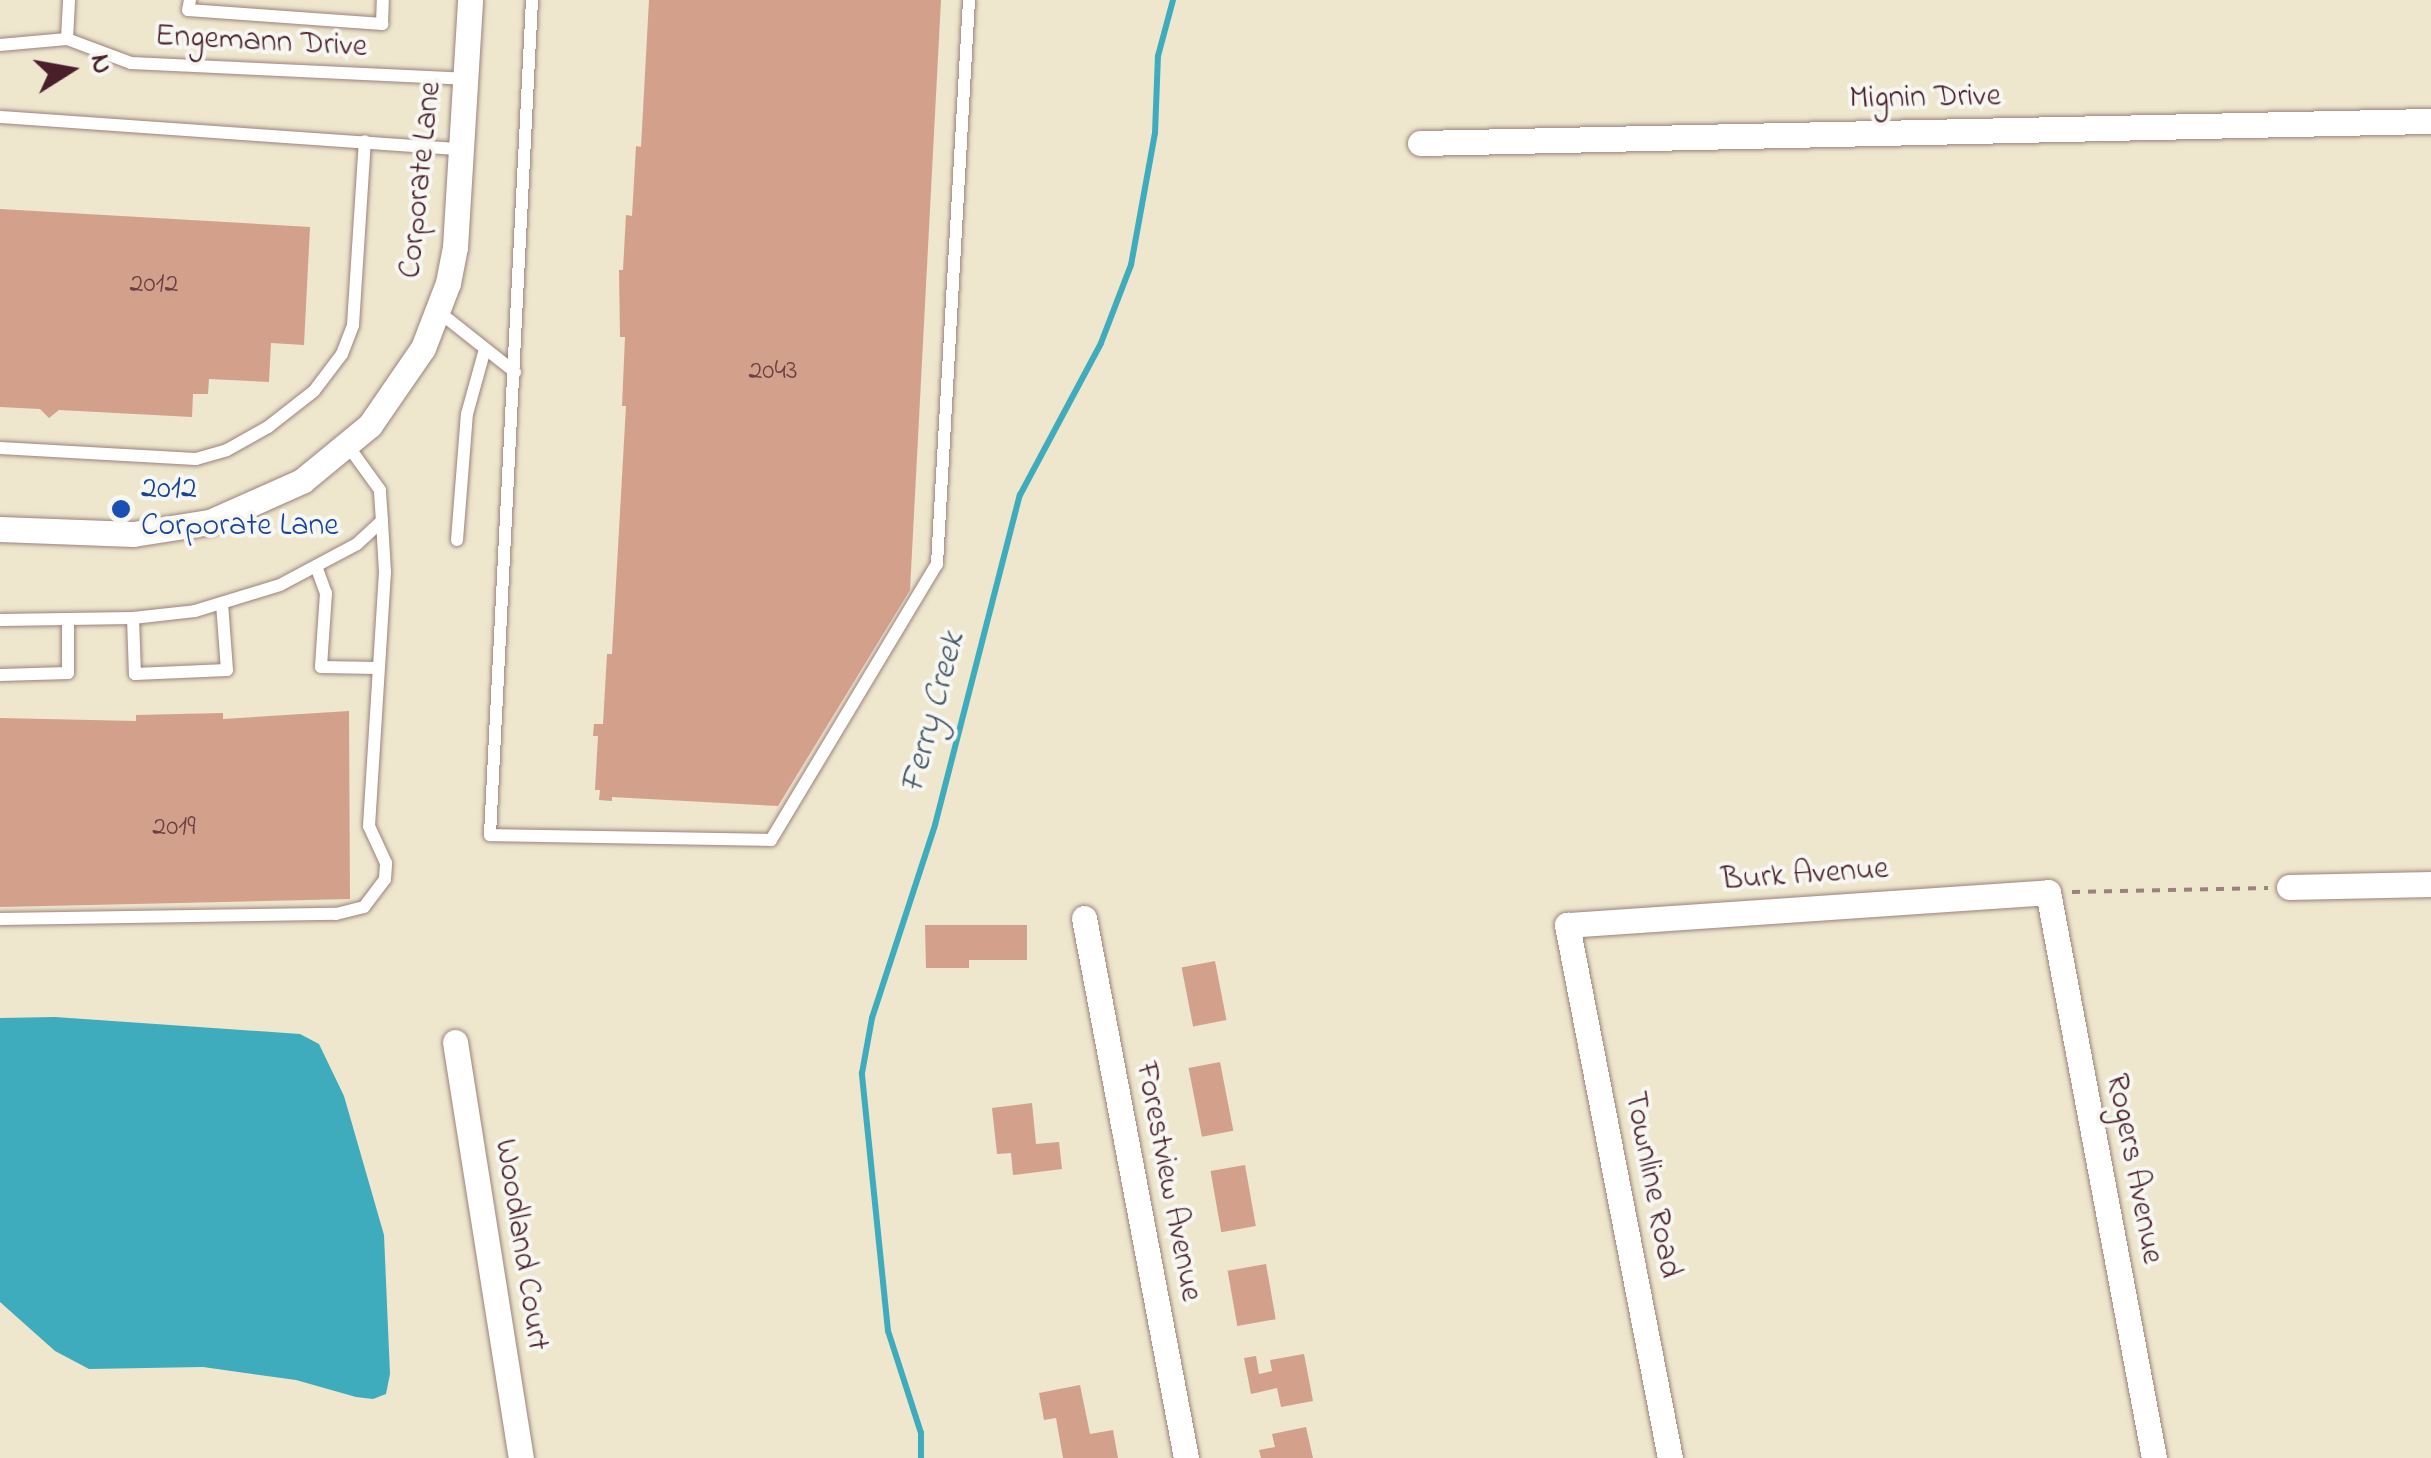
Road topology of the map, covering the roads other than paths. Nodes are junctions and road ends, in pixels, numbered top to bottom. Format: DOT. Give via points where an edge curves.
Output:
graph roads {
  1 [pos="69,0"];
  2 [pos="190,0"];
  3 [pos="384,0"];
  4 [pos="470,0"];
  5 [pos="532,0"];
  6 [pos="969,0"];
  7 [pos="67,39"];
  8 [pos="0,44"];
  9 [pos="465,79"];
  10 [pos="0,116"];
  11 [pos="2431,121"];
  12 [pos="365,141"];
  13 [pos="1420,143"];
  14 [pos="461,149"];
  15 [pos="439,312"];
  16 [pos="486,348"];
  17 [pos="515,372"];
  18 [pos="348,446"];
  19 [pos="0,448"];
  20 [pos="382,522"];
  21 [pos="0,529"];
  22 [pos="456,540"];
  23 [pos="316,566"];
  24 [pos="222,603"];
  25 [pos="132,618"];
  26 [pos="68,619"];
  27 [pos="0,620"];
  28 [pos="378,668"];
  29 [pos="0,675"];
  30 [pos="2431,884"];
  31 [pos="2290,887"];
  32 [pos="2048,892"];
  33 [pos="1084,918"];
  34 [pos="0,919"];
  35 [pos="1568,925"];
  36 [pos="456,1042"];
  37 [pos="522,1458"];
  38 [pos="1186,1458"];
  39 [pos="1670,1458"];
  40 [pos="2154,1458"];
  1 -- 7 [label="lane"];
  2 -- 3 [label="lane" via="188,10 382,24"];
  4 -- 9 [label="street, Corporate Lane"];
  5 -- 17 [label="lane"];
  6 -- 17 [label="lane" via="937,564 772,840 490,835"];
  7 -- 8 [label="lane, Engemann Drive"];
  7 -- 9 [label="lane, Engemann Drive" via="132,64"];
  9 -- 14 [label="street, Corporate Lane"];
  10 -- 12 [label="lane"];
  11 -- 13 [label="street, Mignin Drive"];
  12 -- 14 [label="lane"];
  12 -- 19 [label="lane" via="352,325 342,354 314,391 268,427 196,459"];
  14 -- 15 [label="street, Corporate Lane" via="455,247"];
  15 -- 16 [label="lane"];
  15 -- 18 [label="street, Corporate Lane" via="406,379"];
  16 -- 17 [label="lane"];
  16 -- 22 [label="lane" via="467,414"];
  18 -- 20 [label="lane" via="380,490"];
  18 -- 21 [label="street, Corporate Lane" via="286,490 210,522 133,534"];
  20 -- 23 [label="lane"];
  20 -- 28 [label="lane"];
  23 -- 24 [label="lane"];
  23 -- 28 [label="lane" via="326,593 322,667"];
  24 -- 25 [label="lane"];
  24 -- 25 [label="lane" via="227,670 135,674"];
  25 -- 26 [label="lane"];
  26 -- 27 [label="lane"];
  26 -- 29 [label="lane" via="68,672"];
  28 -- 34 [label="lane" via="368,826 386,863 385,879 364,907 336,914"];
  30 -- 31 [label="street"];
  32 -- 35 [label="street, Burk Avenue"];
  32 -- 40 [label="street, Rogers Avenue"];
  33 -- 38 [label="street, Forestview Avenue"];
  35 -- 39 [label="street, Townline Road"];
  36 -- 37 [label="street, Woodland Court"];
}
